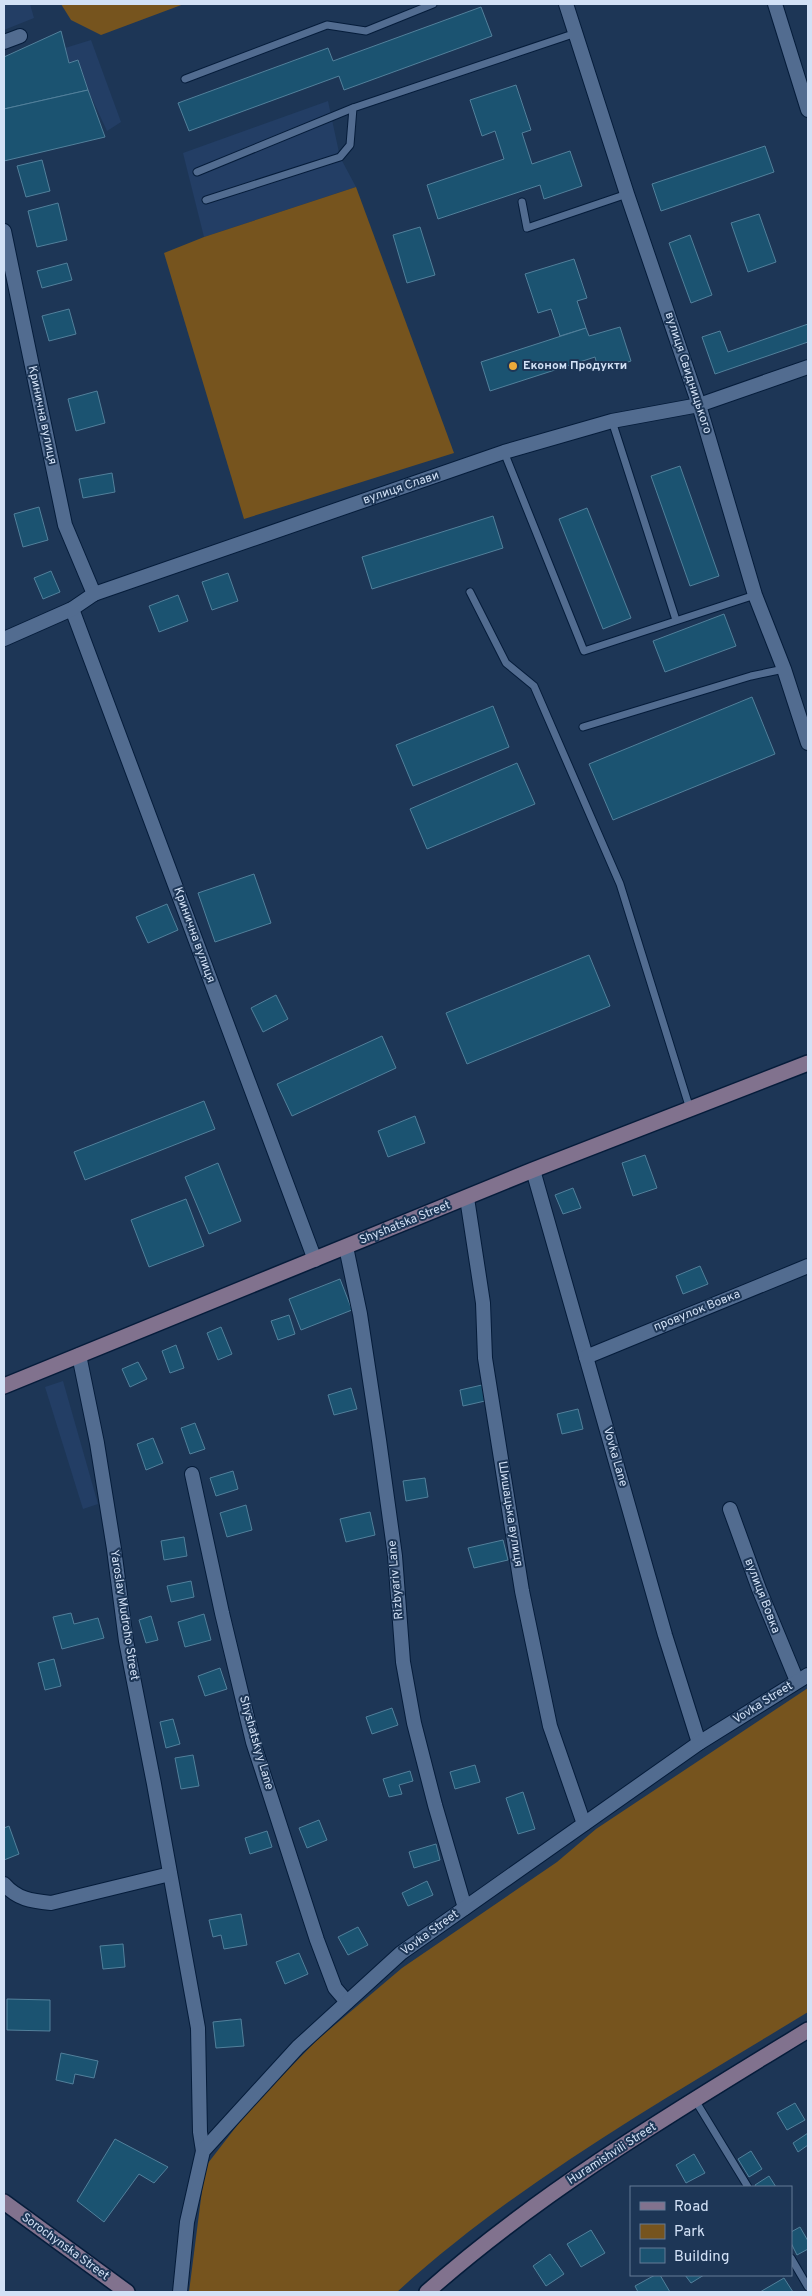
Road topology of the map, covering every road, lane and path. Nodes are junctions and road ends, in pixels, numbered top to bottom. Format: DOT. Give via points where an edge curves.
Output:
graph roads {
  1 [pos="432,4"];
  2 [pos="566,4"];
  3 [pos="775,4"];
  4 [pos="576,33"];
  5 [pos="20,36"];
  6 [pos="4,42"];
  7 [pos="185,79"];
  8 [pos="353,108"];
  9 [pos="808,110"];
  10 [pos="197,172"];
  11 [pos="627,194"];
  12 [pos="206,200"];
  13 [pos="522,202"];
  14 [pos="4,231"];
  15 [pos="808,367"];
  16 [pos="699,404"];
  17 [pos="612,421"];
  18 [pos="504,452"];
  19 [pos="470,592"];
  20 [pos="94,594"];
  21 [pos="755,595"];
  22 [pos="72,609"];
  23 [pos="676,620"];
  24 [pos="4,639"];
  25 [pos="784,669"];
  26 [pos="583,727"];
  27 [pos="808,743"];
  28 [pos="808,1063"];
  29 [pos="690,1109"];
  30 [pos="533,1170"];
  31 [pos="467,1198"];
  32 [pos="346,1247"];
  33 [pos="315,1260"];
  34 [pos="808,1266"];
  35 [pos="79,1355"];
  36 [pos="586,1356"];
  37 [pos="4,1386"];
  38 [pos="192,1474"];
  39 [pos="730,1509"];
  40 [pos="803,1678"];
  41 [pos="699,1743"];
  42 [pos="584,1824"];
  43 [pos="170,1874"];
  44 [pos="4,1884"];
  45 [pos="465,1908"];
  46 [pos="347,2002"];
  47 [pos="808,2030"];
  48 [pos="695,2100"];
  49 [pos="203,2151"];
  50 [pos="747,2186"];
  51 [pos="4,2202"];
  52 [pos="792,2260"];
  53 [pos="808,2287"];
  54 [pos="127,2292"];
  55 [pos="180,2292"];
  56 [pos="427,2292"];
  1 -- 7 [label="lane" via="366,30 326,25"];
  2 -- 4 [label="street, вулиця Свидницького"];
  3 -- 9 [label="street"];
  4 -- 8 [label="lane"];
  4 -- 11 [label="street, вулиця Свидницького"];
  5 -- 6 [label="street"];
  8 -- 10 [label="lane"];
  8 -- 12 [label="lane" via="350,145 340,157"];
  11 -- 13 [label="lane" via="527,228"];
  11 -- 16 [label="street, вулиця Свидницького"];
  14 -- 20 [label="street, Кринична вулиця" via="64,524"];
  15 -- 16 [label="street, вулиця Слави"];
  16 -- 17 [label="street, вулиця Слави"];
  16 -- 21 [label="street, вулиця Свидницького"];
  17 -- 18 [label="street, вулиця Слави"];
  17 -- 23 [label="lane"];
  18 -- 20 [label="street, вулиця Слави"];
  18 -- 23 [label="lane" via="584,652"];
  19 -- 29 [label="lane" via="506,663 534,686 620,884"];
  20 -- 22 [label="street, вулиця Слави"];
  21 -- 23 [label="lane"];
  21 -- 25 [label="street, вулиця Свидницького"];
  22 -- 24 [label="street, вулиця Слави"];
  22 -- 33 [label="street, Кринична вулиця"];
  25 -- 26 [label="lane"];
  25 -- 27 [label="street, вулиця Свидницького"];
  28 -- 29 [label="street, Shyshatska Street"];
  29 -- 30 [label="street, Shyshatska Street"];
  30 -- 31 [label="street, Shyshatska Street"];
  30 -- 36 [label="street, Vovka Lane"];
  31 -- 32 [label="street, Shyshatska Street"];
  31 -- 42 [label="street, Шишацька вулиця" via="483,1303 485,1358 522,1591 550,1726"];
  32 -- 33 [label="street, Shyshatska Street"];
  32 -- 45 [label="street, Rizbyariv Lane" via="360,1314 380,1450 403,1662 414,1722"];
  33 -- 35 [label="street, Shyshatska Street"];
  34 -- 36 [label="street, провулок Вовка"];
  35 -- 37 [label="street, Shyshatska Street"];
  35 -- 43 [label="street, Yaroslav Mudroho Street" via="100,1462 126,1641"];
  36 -- 41 [label="street, Vovka Lane"];
  38 -- 46 [label="street, Shyshatskyy Lane" via="253,1742 317,1940 335,1988"];
  39 -- 40 [label="street, вулиця Вовка" via="759,1589"];
  40 -- 41 [label="street, Vovka Street"];
  41 -- 42 [label="street, Vovka Street"];
  42 -- 45 [label="street, Vovka Street"];
  43 -- 44 [label="street" via="51,1903 32,1902 13,1894"];
  43 -- 49 [label="street, Yaroslav Mudroho Street" via="198,2028"];
  45 -- 46 [label="street, Vovka Street" via="401,1953"];
  46 -- 49 [label="street, Vovka Street" via="298,2047"];
  47 -- 48 [label="street, Huramishvili Street"];
  48 -- 50 [label="lane"];
  48 -- 56 [label="street, Huramishvili Street" via="516,2219"];
  49 -- 55 [label="street, Vovka Street" via="187,2222"];
  51 -- 54 [label="street, Sorochynska Street"];
  52 -- 53 [label="lane"];
}
